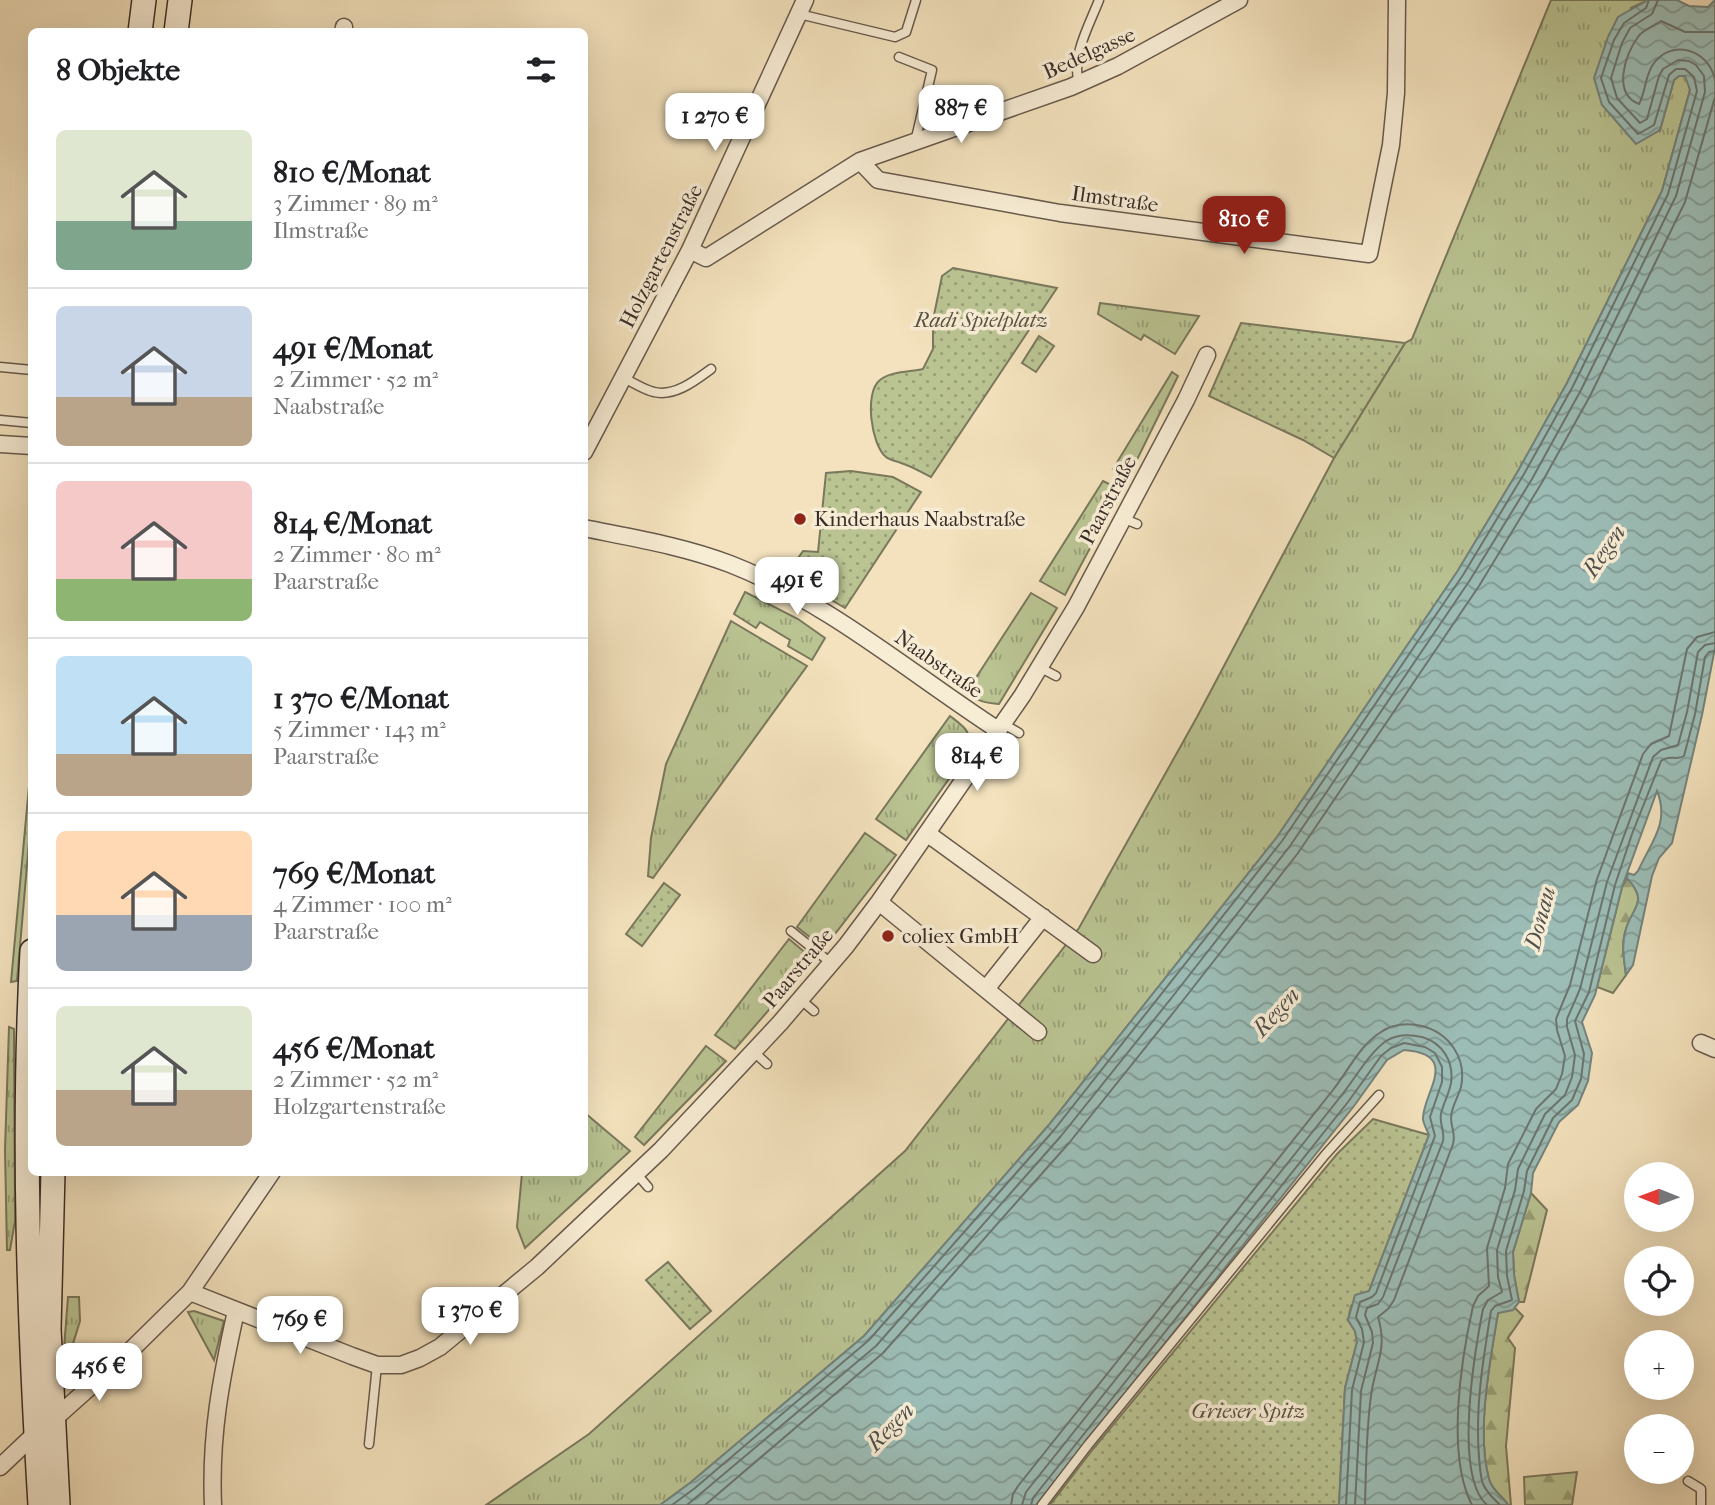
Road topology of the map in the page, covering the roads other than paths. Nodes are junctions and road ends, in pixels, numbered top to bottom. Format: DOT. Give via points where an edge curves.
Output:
graph roads {
  1 [pos="144,0"];
  2 [pos="180,0"];
  3 [pos="916,0"];
  4 [pos="1098,0"];
  5 [pos="1239,0"];
  6 [pos="1396,0"];
  7 [pos="802,7"];
  8 [pos="140,28"];
  9 [pos="176,28"];
  10 [pos="899,57"];
  11 [pos="1079,84"];
  12 [pos="915,142"];
  13 [pos="860,161"];
  14 [pos="690,250"];
  15 [pos="1207,355"];
  16 [pos="0,368"];
  17 [pos="712,369"];
  18 [pos="28,370"];
  19 [pos="623,378"];
  20 [pos="0,420"];
  21 [pos="28,423"];
  22 [pos="0,444"];
  23 [pos="588,444"];
  24 [pos="28,446"];
  25 [pos="588,529"];
  26 [pos="1040,667"];
  27 [pos="1056,676"];
  28 [pos="1000,727"];
  29 [pos="1019,733"];
  30 [pos="928,834"];
  31 [pos="879,902"];
  32 [pos="1043,917"];
  33 [pos="791,931"];
  34 [pos="1093,954"];
  35 [pos="831,963"];
  36 [pos="986,989"];
  37 [pos="800,999"];
  38 [pos="814,1011"];
  39 [pos="1038,1032"];
  40 [pos="754,1052"];
  41 [pos="767,1064"];
  42 [pos="1379,1095"];
  43 [pos="636,1173"];
  44 [pos="29,1176"];
  45 [pos="52,1176"];
  46 [pos="269,1176"];
  47 [pos="648,1187"];
  48 [pos="190,1292"];
  49 [pos="236,1311"];
  50 [pos="377,1364"];
  51 [pos="44,1427"];
  52 [pos="369,1444"];
  53 [pos="0,1467"];
  54 [pos="1693,1484"];
  55 [pos="40,1505"];
  56 [pos="58,1505"];
  57 [pos="213,1505"];
  58 [pos="1042,1505"];
  59 [pos="1701,1505"];
  1 -- 8 [label="main road"];
  2 -- 9 [label="main road"];
  3 -- 7 [label="lane" via="906,32 895,37"];
  4 -- 11 [label="lane" via="1077,57"];
  5 -- 11 [label="street, Bedelgasse"];
  6 -- 13 [label="street, Ilmstraße" via="1391,145 1369,254 1060,213 878,180"];
  7 -- 14 [label="street, Holzgartenstraße"];
  10 -- 12 [label="lane" via="932,70"];
  11 -- 12 [label="street, Bedelgasse"];
  12 -- 13 [label="street, Bedelgasse"];
  13 -- 14 [label="street, Bedelgasse" via="706,258"];
  14 -- 19 [label="street, Holzgartenstraße"];
  15 -- 26 [label="street, Paarstraße" via="1130,521"];
  16 -- 18 [label="lane"];
  17 -- 19 [label="lane" via="686,387 656,393"];
  19 -- 23 [label="street, Holzgartenstraße"];
  20 -- 21 [label="lane"];
  22 -- 24 [label="street"];
  25 -- 28 [label="street, Naabstraße" via="694,551 771,582 844,624"];
  26 -- 27 [label="lane"];
  26 -- 28 [label="street, Paarstraße"];
  28 -- 29 [label="lane"];
  28 -- 30 [label="street, Paarstraße"];
  30 -- 31 [label="street, Paarstraße"];
  30 -- 32 [label="street"];
  31 -- 35 [label="street, Paarstraße"];
  31 -- 36 [label="street"];
  32 -- 34 [label="street"];
  32 -- 36 [label="street"];
  33 -- 35 [label="lane"];
  35 -- 37 [label="street, Paarstraße"];
  36 -- 39 [label="street"];
  37 -- 38 [label="lane"];
  37 -- 40 [label="street, Paarstraße"];
  40 -- 41 [label="lane"];
  40 -- 43 [label="street, Paarstraße"];
  42 -- 58 [label="lane" via="1325,1154"];
  43 -- 47 [label="lane"];
  43 -- 50 [label="street, Paarstraße" via="537,1267 440,1347 401,1365"];
  44 -- 51 [label="main road" via="29,1240"];
  45 -- 51 [label="main road"];
  46 -- 48 [label="street"];
  48 -- 49 [label="street, Paarstraße"];
  48 -- 51 [label="street"];
  49 -- 50 [label="street, Paarstraße"];
  49 -- 57 [label="street" via="214,1431"];
  50 -- 52 [label="lane"];
  51 -- 53 [label="street"];
  51 -- 55 [label="main road"];
  51 -- 56 [label="main road"];
  54 -- 59 [label="lane" via="1701,1489"];
}
